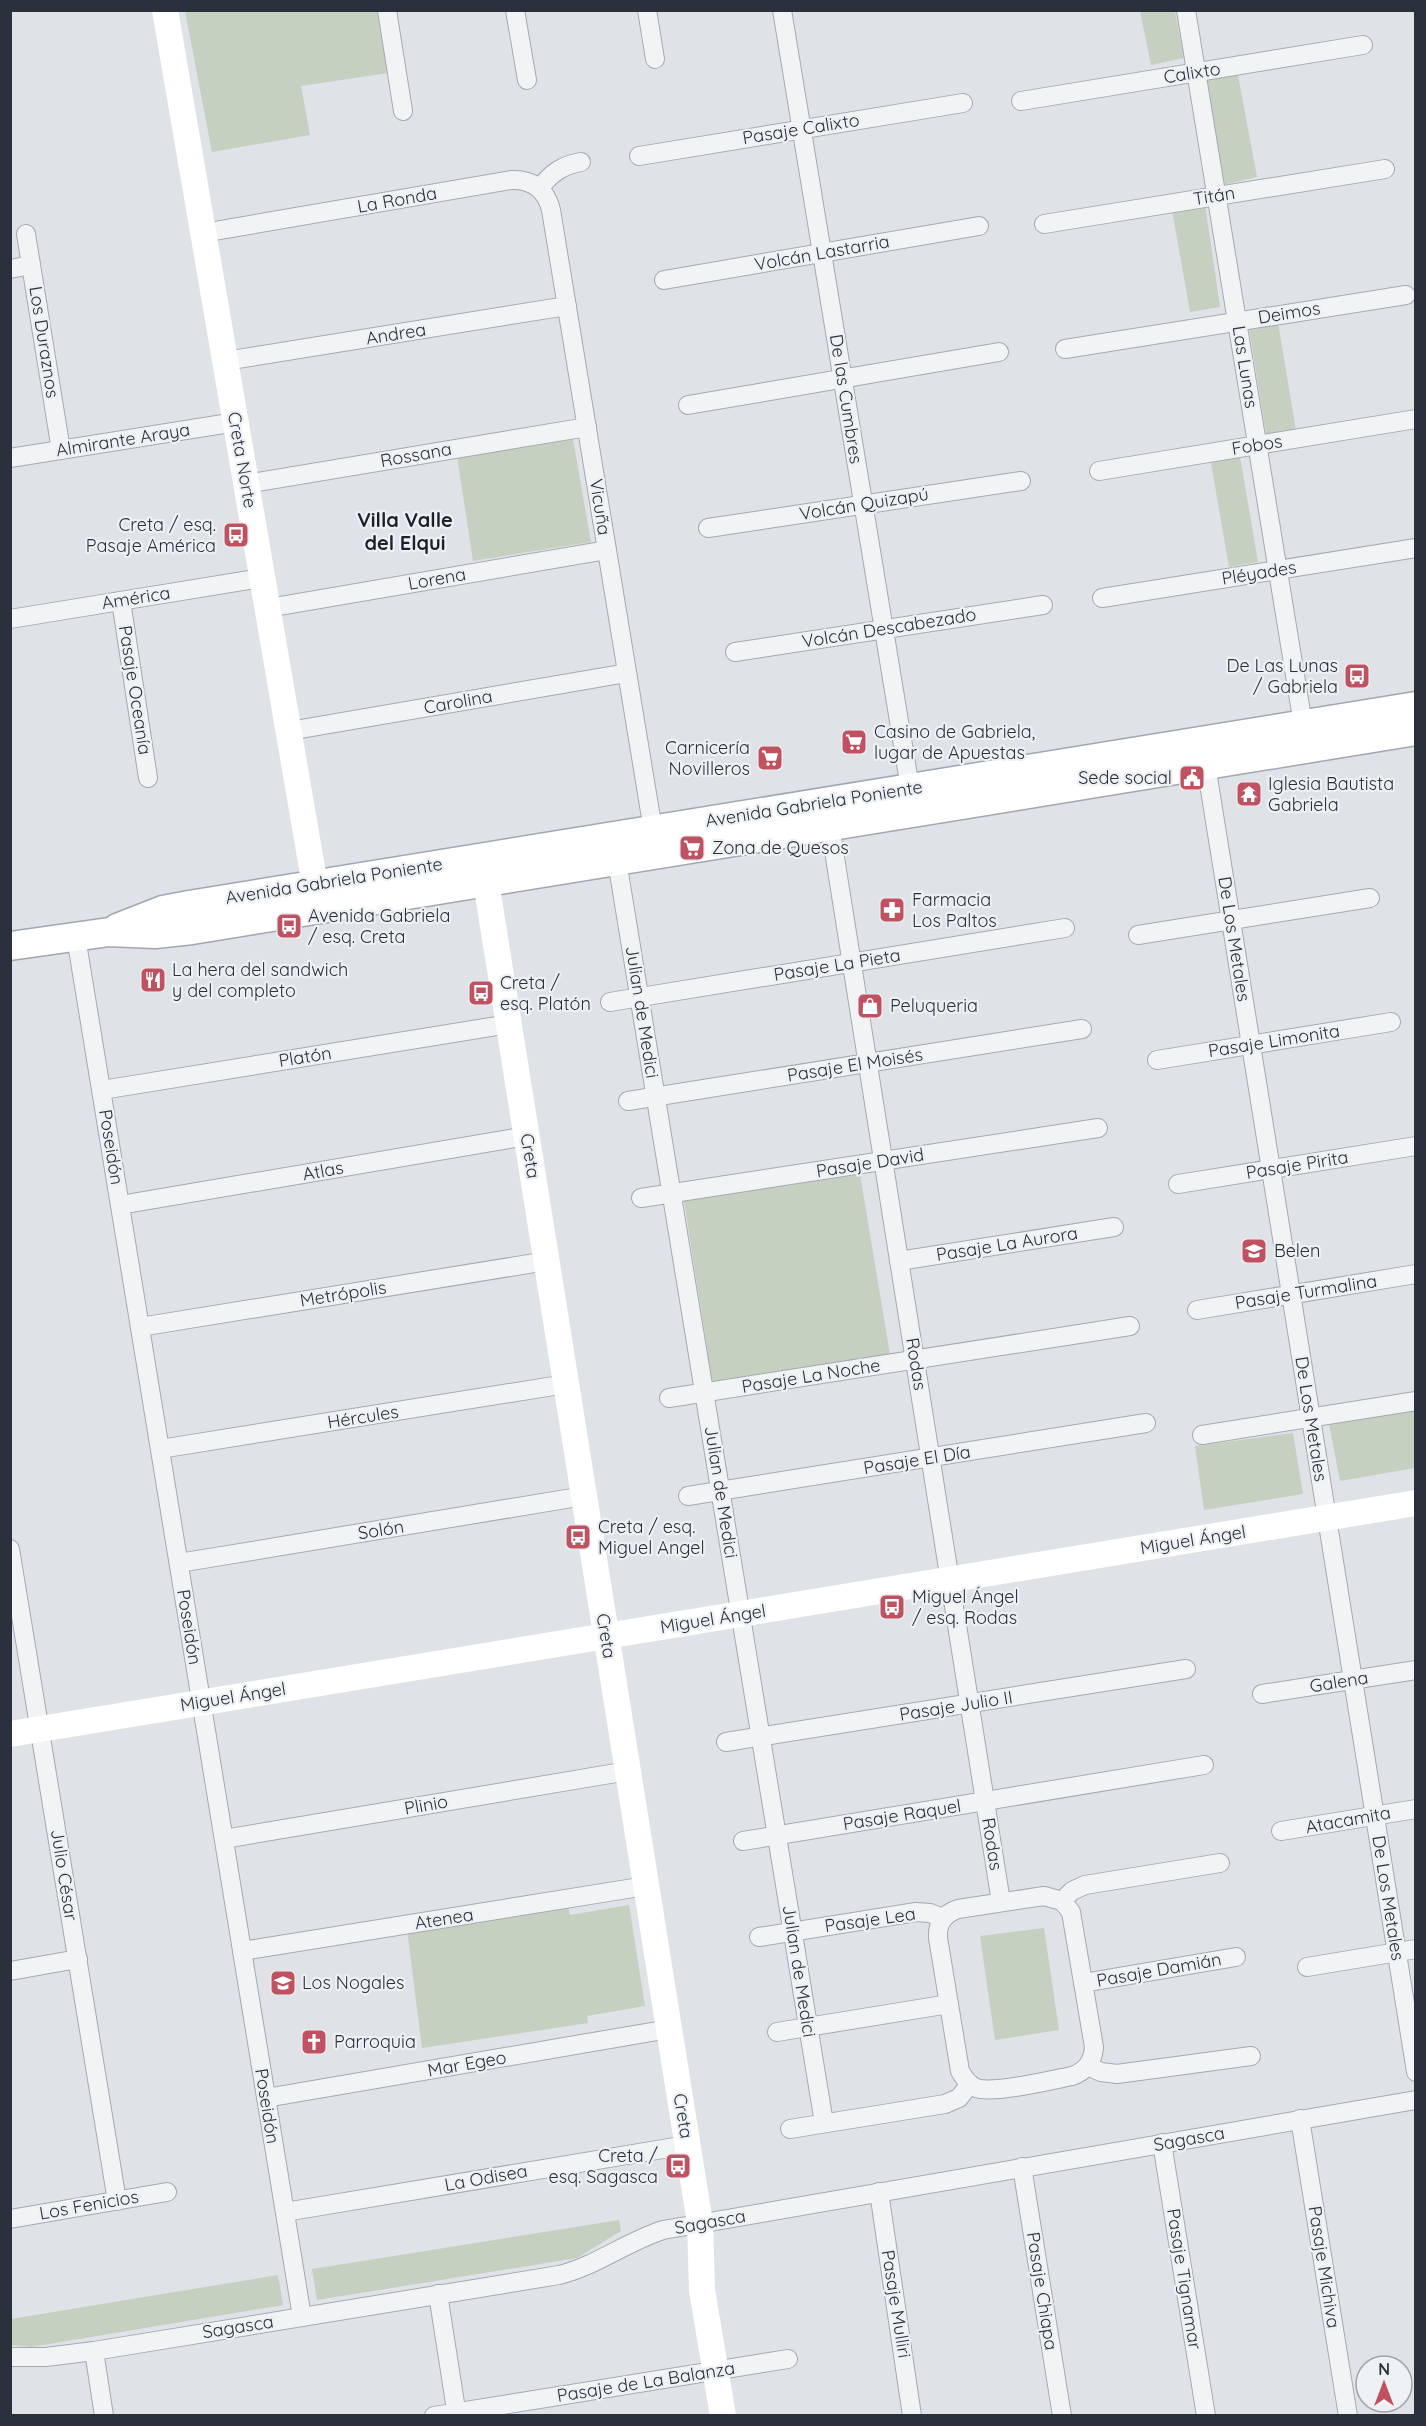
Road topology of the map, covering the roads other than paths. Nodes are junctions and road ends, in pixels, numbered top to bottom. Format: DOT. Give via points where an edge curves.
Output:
graph roads {
  1 [pos="165,10"];
  2 [pos="387,10"];
  3 [pos="515,10"];
  4 [pos="647,10"];
  5 [pos="782,10"];
  6 [pos="1186,10"];
  7 [pos="1363,45"];
  8 [pos="655,59"];
  9 [pos="1196,72"];
  10 [pos="527,80"];
  11 [pos="1021,101"];
  12 [pos="963,103"];
  13 [pos="404,111"];
  14 [pos="801,129"];
  15 [pos="639,156"];
  16 [pos="582,162"];
  17 [pos="1385,169"];
  18 [pos="540,188"];
  19 [pos="1217,196"];
  20 [pos="1044,224"];
  21 [pos="980,226"];
  22 [pos="203,233"];
  23 [pos="26,234"];
  24 [pos="822,253"];
  25 [pos="31,265"];
  26 [pos="10,269"];
  27 [pos="664,280"];
  28 [pos="1406,295"];
  29 [pos="567,306"];
  30 [pos="1237,322"];
  31 [pos="1065,349"];
  32 [pos="999,352"];
  33 [pos="225,361"];
  34 [pos="842,379"];
  35 [pos="688,405"];
  36 [pos="1416,419"];
  37 [pos="236,422"];
  38 [pos="587,427"];
  39 [pos="1257,445"];
  40 [pos="61,450"];
  41 [pos="10,458"];
  42 [pos="1099,471"];
  43 [pos="1021,481"];
  44 [pos="246,484"];
  45 [pos="863,504"];
  46 [pos="708,528"];
  47 [pos="1416,548"];
  48 [pos="607,550"];
  49 [pos="1278,570"];
  50 [pos="262,578"];
  51 [pos="1102,598"];
  52 [pos="121,601"];
  53 [pos="1042,604"];
  54 [pos="268,608"];
  55 [pos="10,618"];
  56 [pos="884,629"];
  57 [pos="735,652"];
  58 [pos="627,673"];
  59 [pos="1416,706"];
  60 [pos="1303,724"];
  61 [pos="289,731"];
  62 [pos="1416,731"];
  63 [pos="1206,765"];
  64 [pos="148,778"];
  65 [pos="910,788"];
  66 [pos="830,826"];
  67 [pos="653,830"];
  68 [pos="617,861"];
  69 [pos="484,869"];
  70 [pos="317,896"];
  71 [pos="1370,898"];
  72 [pos="1231,920"];
  73 [pos="1065,928"];
  74 [pos="1138,935"];
  75 [pos="76,937"];
  76 [pos="10,946"];
  77 [pos="852,962"];
  78 [pos="639,997"];
  79 [pos="610,1002"];
  80 [pos="1391,1022"];
  81 [pos="508,1024"];
  82 [pos="1082,1029"];
  83 [pos="1251,1045"];
  84 [pos="1157,1060"];
  85 [pos="868,1063"];
  86 [pos="102,1090"];
  87 [pos="656,1096"];
  88 [pos="628,1101"];
  89 [pos="1098,1128"];
  90 [pos="526,1136"];
  91 [pos="1416,1146"];
  92 [pos="884,1161"];
  93 [pos="1271,1169"];
  94 [pos="1178,1184"];
  95 [pos="672,1194"];
  96 [pos="641,1198"];
  97 [pos="120,1205"];
  98 [pos="1114,1227"];
  99 [pos="547,1261"];
  100 [pos="899,1261"];
  101 [pos="1416,1274"];
  102 [pos="1291,1295"];
  103 [pos="1197,1310"];
  104 [pos="1130,1326"];
  105 [pos="140,1327"];
  106 [pos="915,1359"];
  107 [pos="566,1384"];
  108 [pos="704,1393"];
  109 [pos="669,1398"];
  110 [pos="1416,1401"];
  111 [pos="1311,1418"];
  112 [pos="1146,1423"];
  113 [pos="1203,1435"];
  114 [pos="160,1449"];
  115 [pos="931,1458"];
  116 [pos="720,1491"];
  117 [pos="584,1496"];
  118 [pos="688,1496"];
  119 [pos="1416,1503"];
  120 [pos="1327,1518"];
  121 [pos="10,1549"];
  122 [pos="179,1563"];
  123 [pos="950,1580"];
  124 [pos="741,1614"];
  125 [pos="606,1636"];
  126 [pos="1186,1669"];
  127 [pos="1416,1670"];
  128 [pos="1353,1680"];
  129 [pos="1262,1694"];
  130 [pos="201,1702"];
  131 [pos="970,1704"];
  132 [pos="40,1729"];
  133 [pos="10,1734"];
  134 [pos="761,1737"];
  135 [pos="726,1742"];
  136 [pos="1204,1765"];
  137 [pos="628,1772"];
  138 [pos="985,1801"];
  139 [pos="1416,1809"];
  140 [pos="1374,1816"];
  141 [pos="1281,1831"];
  142 [pos="777,1836"];
  143 [pos="224,1839"];
  144 [pos="743,1841"];
  145 [pos="1221,1863"];
  146 [pos="646,1886"];
  147 [pos="1062,1901"];
  148 [pos="1001,1902"];
  149 [pos="943,1918"];
  150 [pos="793,1932"];
  151 [pos="759,1937"];
  152 [pos="1416,1949"];
  153 [pos="242,1952"];
  154 [pos="1396,1952"];
  155 [pos="1236,1957"];
  156 [pos="78,1959"];
  157 [pos="1307,1967"];
  158 [pos="10,1971"];
  159 [pos="1083,1983"];
  160 [pos="949,2004"];
  161 [pos="808,2027"];
  162 [pos="669,2029"];
  163 [pos="777,2032"];
  164 [pos="1251,2056"];
  165 [pos="1088,2066"];
  166 [pos="1416,2072"];
  167 [pos="970,2084"];
  168 [pos="266,2098"];
  169 [pos="1416,2100"];
  170 [pos="1300,2119"];
  171 [pos="824,2123"];
  172 [pos="790,2129"];
  173 [pos="1162,2143"];
  174 [pos="687,2145"];
  175 [pos="1022,2167"];
  176 [pos="167,2192"];
  177 [pos="879,2192"];
  178 [pos="117,2201"];
  179 [pos="285,2212"];
  180 [pos="10,2219"];
  181 [pos="700,2223"];
  182 [pos="438,2294"];
  183 [pos="302,2316"];
  184 [pos="94,2351"];
  185 [pos="10,2357"];
  186 [pos="788,2359"];
  187 [pos="715,2371"];
  188 [pos="457,2414"];
  189 [pos="104,2415"];
  190 [pos="434,2415"];
  191 [pos="723,2415"];
  192 [pos="912,2415"];
  193 [pos="1062,2415"];
  194 [pos="1206,2415"];
  195 [pos="1348,2415"];
  1 -- 22 [label="street, Creta Norte"];
  2 -- 13 [label="street"];
  3 -- 10 [label="street"];
  4 -- 8 [label="street"];
  5 -- 14 [label="street, De las Cumbres"];
  6 -- 9 [label="street, Las Lunas"];
  7 -- 9 [label="street, Calixto"];
  9 -- 11 [label="street, Calixto"];
  9 -- 19 [label="street, Las Lunas"];
  12 -- 14 [label="street, Pasaje Calixto"];
  14 -- 15 [label="street, Pasaje Calixto"];
  14 -- 24 [label="street, De las Cumbres"];
  16 -- 18 [label="street" via="556,171"];
  17 -- 19 [label="street, Titán"];
  18 -- 22 [label="street, La Ronda" via="531,182 511,180"];
  18 -- 29 [label="street, Vicuña" via="549,201"];
  19 -- 20 [label="street, Titán"];
  19 -- 30 [label="street, Las Lunas"];
  21 -- 24 [label="street, Volcán Lastarria"];
  22 -- 33 [label="street, Creta Norte"];
  23 -- 25 [label="street, Los Duraznos"];
  24 -- 27 [label="street, Volcán Lastarria"];
  24 -- 34 [label="street, De las Cumbres"];
  25 -- 26 [label="street"];
  25 -- 40 [label="street, Los Duraznos"];
  28 -- 30 [label="street, Deimos"];
  29 -- 33 [label="street, Andrea"];
  29 -- 38 [label="street, Vicuña"];
  30 -- 31 [label="street, Deimos"];
  30 -- 39 [label="street, Las Lunas"];
  32 -- 34 [label="street"];
  33 -- 37 [label="street, Creta Norte"];
  34 -- 35 [label="street"];
  34 -- 45 [label="street, De las Cumbres"];
  36 -- 39 [label="street, Fobos"];
  37 -- 40 [label="street, Almirante Araya"];
  37 -- 44 [label="street, Creta Norte"];
  38 -- 44 [label="street, Rossana"];
  38 -- 48 [label="street, Vicuña"];
  39 -- 42 [label="street, Fobos"];
  39 -- 49 [label="street, Las Lunas"];
  40 -- 41 [label="street, Almirante Araya"];
  43 -- 45 [label="street, Volcán Quizapú"];
  44 -- 50 [label="street, Creta Norte"];
  45 -- 46 [label="street, Volcán Quizapú"];
  45 -- 56 [label="street, De las Cumbres"];
  47 -- 49 [label="street, Pléyades"];
  48 -- 54 [label="street, Lorena"];
  48 -- 58 [label="street, Vicuña"];
  49 -- 51 [label="street, Pléyades"];
  49 -- 60 [label="street, Las Lunas"];
  50 -- 52 [label="street, América"];
  50 -- 54 [label="street, Creta Norte"];
  52 -- 55 [label="street, América"];
  52 -- 64 [label="street, Pasaje Oceanía"];
  53 -- 56 [label="street, Volcán Descabezado"];
  54 -- 61 [label="street, Creta Norte"];
  56 -- 57 [label="street, Volcán Descabezado"];
  56 -- 65 [label="street, De las Cumbres"];
  58 -- 61 [label="street, Carolina"];
  58 -- 67 [label="street, Vicuña"];
  59 -- 60 [label="main road, Avenida Gabriela Poniente"];
  60 -- 65 [label="main road, Avenida Gabriela Poniente"];
  61 -- 70 [label="street, Creta Norte"];
  62 -- 63 [label="main road, Avenida Gabriela Poniente"];
  63 -- 66 [label="main road, Avenida Gabriela Poniente"];
  63 -- 72 [label="street, De Los Metales"];
  65 -- 67 [label="main road, Avenida Gabriela Poniente"];
  66 -- 68 [label="main road, Avenida Gabriela Poniente"];
  66 -- 77 [label="street, Rodas"];
  67 -- 69 [label="main road, Avenida Gabriela Poniente"];
  68 -- 69 [label="main road, Avenida Gabriela Poniente"];
  68 -- 78 [label="street, Julian de Medici"];
  69 -- 70 [label="main road, Avenida Gabriela Poniente"];
  69 -- 81 [label="street, Creta"];
  70 -- 75 [label="main road, Avenida Gabriela Poniente" via="163,910 109,932"];
  71 -- 72 [label="street"];
  72 -- 74 [label="street"];
  72 -- 83 [label="street, De Los Metales"];
  73 -- 77 [label="street, Pasaje La Pieta"];
  75 -- 76 [label="main road, Avenida Gabriela Poniente"];
  75 -- 86 [label="street, Poseidón"];
  77 -- 78 [label="street, Pasaje La Pieta"];
  77 -- 85 [label="street, Rodas"];
  78 -- 79 [label="street, Pasaje La Pieta"];
  78 -- 87 [label="street, Julian de Medici"];
  80 -- 83 [label="street, Pasaje Limonita"];
  81 -- 86 [label="street, Platón"];
  81 -- 90 [label="street, Creta"];
  82 -- 85 [label="street, Pasaje El Moisés"];
  83 -- 84 [label="street, Pasaje Limonita"];
  83 -- 93 [label="street, De Los Metales"];
  85 -- 87 [label="street, Pasaje El Moisés"];
  85 -- 92 [label="street, Rodas"];
  86 -- 97 [label="street, Poseidón"];
  87 -- 88 [label="street, Pasaje El Moisés"];
  87 -- 95 [label="street, Julian de Medici"];
  89 -- 92 [label="street, Pasaje David"];
  90 -- 97 [label="street, Atlas"];
  90 -- 99 [label="street, Creta"];
  91 -- 93 [label="street, Pasaje Pirita"];
  92 -- 95 [label="street, Pasaje David"];
  92 -- 100 [label="street, Rodas"];
  93 -- 94 [label="street, Pasaje Pirita"];
  93 -- 102 [label="street, De Los Metales"];
  95 -- 96 [label="street, Pasaje David"];
  95 -- 108 [label="street, Julian de Medici"];
  97 -- 105 [label="street, Poseidón"];
  98 -- 100 [label="street, Pasaje La Aurora"];
  99 -- 105 [label="street, Metrópolis"];
  99 -- 107 [label="street, Creta"];
  100 -- 106 [label="street, Rodas"];
  101 -- 102 [label="street, Pasaje Turmalina"];
  102 -- 103 [label="street, Pasaje Turmalina"];
  102 -- 111 [label="street, De Los Metales"];
  104 -- 106 [label="street, Pasaje La Noche"];
  105 -- 114 [label="street, Poseidón"];
  106 -- 108 [label="street, Pasaje La Noche"];
  106 -- 115 [label="street, Rodas"];
  107 -- 114 [label="street, Hércules"];
  107 -- 117 [label="street, Creta"];
  108 -- 109 [label="street, Pasaje La Noche"];
  108 -- 116 [label="street, Julian de Medici"];
  110 -- 111 [label="street"];
  111 -- 113 [label="street"];
  111 -- 120 [label="street, De Los Metales"];
  112 -- 115 [label="street, Pasaje El Día"];
  114 -- 122 [label="street, Poseidón"];
  115 -- 116 [label="street, Pasaje El Día"];
  115 -- 123 [label="street, Rodas"];
  116 -- 118 [label="street, Pasaje El Día"];
  116 -- 124 [label="street, Julian de Medici"];
  117 -- 122 [label="street, Solón"];
  117 -- 125 [label="street, Creta"];
  119 -- 120 [label="street, Miguel Ángel"];
  120 -- 123 [label="street, Miguel Ángel"];
  120 -- 128 [label="street, De Los Metales"];
  121 -- 132 [label="street, Julio César"];
  122 -- 130 [label="street, Poseidón"];
  123 -- 124 [label="street, Miguel Ángel"];
  123 -- 131 [label="street, Rodas"];
  124 -- 125 [label="street, Miguel Ángel"];
  124 -- 134 [label="street, Julian de Medici"];
  125 -- 130 [label="street, Miguel Ángel"];
  125 -- 137 [label="street, Creta"];
  126 -- 131 [label="street, Pasaje Julio II"];
  127 -- 128 [label="street, Galena"];
  128 -- 129 [label="street, Galena"];
  128 -- 140 [label="street, De Los Metales"];
  130 -- 132 [label="street, Miguel Ángel"];
  130 -- 143 [label="street, Poseidón"];
  131 -- 134 [label="street, Pasaje Julio II"];
  131 -- 138 [label="street, Rodas"];
  132 -- 133 [label="street, Miguel Ángel"];
  132 -- 156 [label="street, Julio César"];
  134 -- 135 [label="street, Pasaje Julio II"];
  134 -- 142 [label="street, Julian de Medici"];
  136 -- 138 [label="street, Pasaje Raquel"];
  137 -- 143 [label="street, Plinio"];
  137 -- 146 [label="street, Creta"];
  138 -- 142 [label="street, Pasaje Raquel"];
  138 -- 148 [label="street, Rodas"];
  139 -- 140 [label="street, Atacamita"];
  140 -- 141 [label="street, Atacamita"];
  140 -- 154 [label="street, De Los Metales"];
  142 -- 144 [label="street, Pasaje Raquel"];
  142 -- 150 [label="street, Julian de Medici"];
  143 -- 153 [label="street, Poseidón"];
  145 -- 147 [label="street" via="1085,1885"];
  146 -- 153 [label="street, Atenea"];
  146 -- 162 [label="street, Creta"];
  147 -- 148 [label="street, Pasaje Lea" via="1044,1896"];
  147 -- 159 [label="street" via="1072,1918"];
  148 -- 149 [label="street, Pasaje Lea" via="958,1909"];
  149 -- 150 [label="street, Pasaje Lea" via="916,1912"];
  149 -- 160 [label="street" via="938,1938"];
  150 -- 151 [label="street, Pasaje Lea"];
  150 -- 161 [label="street, Julian de Medici"];
  152 -- 154 [label="street"];
  153 -- 168 [label="street, Poseidón"];
  154 -- 157 [label="street"];
  154 -- 166 [label="street, De Los Metales"];
  155 -- 159 [label="street, Pasaje Damián"];
  156 -- 158 [label="street"];
  156 -- 178 [label="street, Julio César"];
  159 -- 165 [label="street" via="1094,2047"];
  160 -- 161 [label="street"];
  160 -- 167 [label="street" via="960,2071"];
  161 -- 163 [label="street"];
  161 -- 171 [label="street, Julian de Medici"];
  162 -- 168 [label="street, Mar Egeo"];
  162 -- 174 [label="street, Creta"];
  164 -- 165 [label="street" via="1117,2074"];
  165 -- 167 [label="street" via="1072,2076 991,2090"];
  167 -- 171 [label="street" via="959,2098 945,2104"];
  168 -- 179 [label="street, Poseidón"];
  169 -- 170 [label="street, Sagasca"];
  170 -- 173 [label="street, Sagasca"];
  170 -- 195 [label="street, Pasaje Michiva"];
  171 -- 172 [label="street"];
  173 -- 175 [label="street, Sagasca"];
  173 -- 194 [label="street, Pasaje Tignamar"];
  174 -- 179 [label="street, La Odisea"];
  174 -- 181 [label="street, Creta"];
  175 -- 177 [label="street, Sagasca"];
  175 -- 193 [label="street, Pasaje Chiapa"];
  176 -- 178 [label="street, Los Fenicios"];
  177 -- 181 [label="street, Sagasca"];
  177 -- 192 [label="street, Pasaje Mulliri"];
  178 -- 180 [label="street, Los Fenicios"];
  179 -- 183 [label="street, Poseidón"];
  181 -- 182 [label="street, Sagasca" via="646,2235 578,2270"];
  181 -- 187 [label="street, Creta" via="702,2290"];
  182 -- 183 [label="street, Sagasca"];
  182 -- 188 [label="street"];
  183 -- 184 [label="street, Sagasca"];
  184 -- 185 [label="street, Sagasca"];
  184 -- 189 [label="street"];
  186 -- 187 [label="street, Pasaje de La Balanza"];
  187 -- 188 [label="street, Pasaje de La Balanza"];
  187 -- 191 [label="street, Creta"];
  188 -- 190 [label="street, Pasaje de La Balanza"];
}
